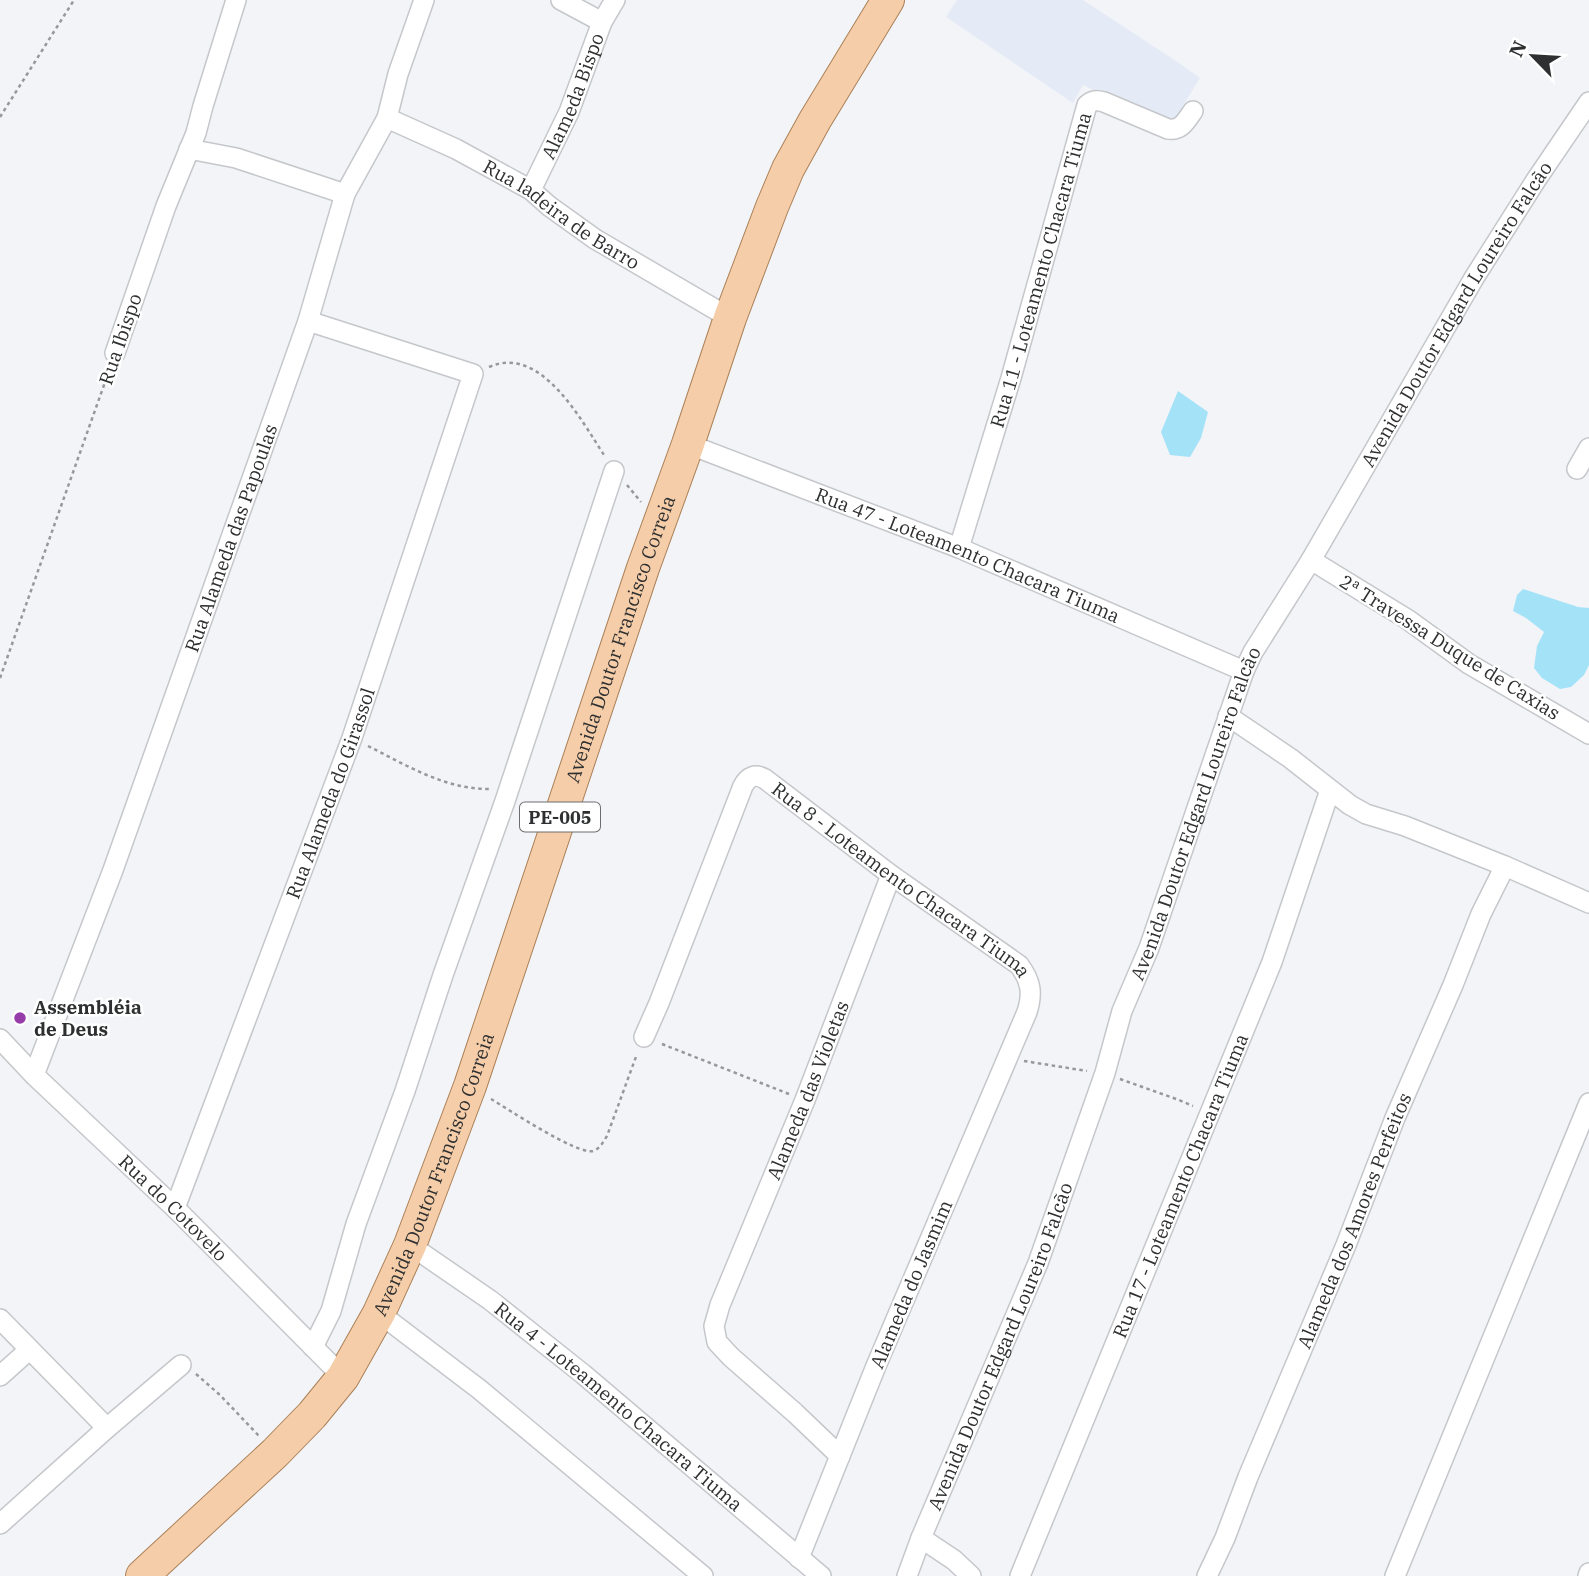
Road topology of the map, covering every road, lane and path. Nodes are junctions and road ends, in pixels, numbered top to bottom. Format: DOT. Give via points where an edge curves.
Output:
graph roads {
  1 [pos="74,0"];
  2 [pos="236,0"];
  3 [pos="424,0"];
  4 [pos="561,0"];
  5 [pos="615,0"];
  6 [pos="888,0"];
  7 [pos="602,22"];
  8 [pos="1589,102"];
  9 [pos="1194,111"];
  10 [pos="0,117"];
  11 [pos="387,118"];
  12 [pos="189,149"];
  13 [pos="531,190"];
  14 [pos="345,194"];
  15 [pos="730,318"];
  16 [pos="308,321"];
  17 [pos="115,353"];
  18 [pos="473,374"];
  19 [pos="688,444"];
  20 [pos="1589,448"];
  21 [pos="1577,469"];
  22 [pos="614,471"];
  23 [pos="660,521"];
  24 [pos="959,548"];
  25 [pos="1311,560"];
  26 [pos="1244,671"];
  27 [pos="0,678"];
  28 [pos="1228,716"];
  29 [pos="1589,734"];
  30 [pos="352,738"];
  31 [pos="510,788"];
  32 [pos="1331,790"];
  33 [pos="1505,866"];
  34 [pos="891,876"];
  35 [pos="1589,903"];
  36 [pos="1027,1012"];
  37 [pos="644,1037"];
  38 [pos="0,1040"];
  39 [pos="34,1075"];
  40 [pos="470,1086"];
  41 [pos="805,1100"];
  42 [pos="1589,1103"];
  43 [pos="175,1208"];
  44 [pos="410,1245"];
  45 [pos="379,1313"];
  46 [pos="0,1319"];
  47 [pos="313,1347"];
  48 [pos="29,1350"];
  49 [pos="181,1365"];
  50 [pos="0,1376"];
  51 [pos="343,1377"];
  52 [pos="107,1428"];
  53 [pos="275,1454"];
  54 [pos="840,1456"];
  55 [pos="0,1524"];
  56 [pos="921,1538"];
  57 [pos="799,1558"];
  58 [pos="142,1576"];
  59 [pos="703,1576"];
  60 [pos="821,1576"];
  61 [pos="907,1576"];
  62 [pos="971,1576"];
  63 [pos="1020,1576"];
  64 [pos="1208,1576"];
  65 [pos="1395,1576"];
  1 -- 10 [label="path"];
  2 -- 12 [label="street, Rua Ibispo"];
  3 -- 11 [label="street, Rua Alameda das Papoulas" via="397,74"];
  4 -- 7 [label="street"];
  5 -- 7 [label="street, Alameda Bispo"];
  6 -- 15 [label="main road, Avenida Doutor Francisco Correia / PE-005" via="788,169"];
  7 -- 13 [label="street, Alameda Bispo" via="569,112"];
  8 -- 25 [label="street, Avenida Doutor Edgard Loureiro Falcão" via="1474,278"];
  9 -- 24 [label="street, Rua 11 - Loteamento Chacara Tiuma" via="1175,130 1104,102 1087,105"];
  11 -- 13 [label="street, Rua ladeira de Barro"];
  11 -- 14 [label="street, Rua Alameda das Papoulas"];
  12 -- 14 [label="street" via="236,158"];
  12 -- 17 [label="street, Rua Ibispo"];
  13 -- 15 [label="street, Rua ladeira de Barro" via="595,239"];
  14 -- 16 [label="street, Rua Alameda das Papoulas"];
  15 -- 19 [label="main road, Avenida Doutor Francisco Correia / PE-005"];
  16 -- 18 [label="street"];
  16 -- 39 [label="street, Rua Alameda das Papoulas" via="113,870"];
  17 -- 27 [label="path, Rua Ibispo"];
  18 -- 22 [label="path" via="506,363 534,370 559,390"];
  18 -- 30 [label="street, Rua Alameda do Girassol"];
  19 -- 23 [label="main road, Avenida Doutor Francisco Correia / PE-005"];
  19 -- 24 [label="street, Rua 47 - Loteamento Chacara Tiuma"];
  20 -- 21 [label="street"];
  22 -- 23 [label="path"];
  22 -- 31 [label="street"];
  23 -- 40 [label="main road, Avenida Doutor Francisco Correia / PE-005"];
  24 -- 26 [label="street, Rua 47 - Loteamento Chacara Tiuma"];
  25 -- 26 [label="street, Avenida Doutor Edgard Loureiro Falcão"];
  25 -- 29 [label="street, 2ª Travessa Duque de Caxias" via="1469,664"];
  26 -- 28 [label="street, Avenida Doutor Edgard Loureiro Falcão"];
  28 -- 32 [label="street"];
  28 -- 56 [label="street, Avenida Doutor Edgard Loureiro Falcão" via="1038,1264"];
  30 -- 31 [label="path" via="446,783"];
  30 -- 43 [label="street, Rua Alameda do Girassol"];
  31 -- 47 [label="street" via="356,1224 331,1311"];
  32 -- 33 [label="street" via="1366,814"];
  32 -- 63 [label="street, Rua 17 - Loteamento Chacara Tiuma" via="1272,962"];
  33 -- 35 [label="street"];
  33 -- 64 [label="street, Alameda dos Amores Perfeitos" via="1395,1118"];
  34 -- 36 [label="street, Rua 8 - Loteamento Chacara Tiuma" via="1019,965 1031,986"];
  34 -- 37 [label="street, Rua 8 - Loteamento Chacara Tiuma" via="765,779 748,778"];
  34 -- 41 [label="street, Alameda das Violetas"];
  36 -- 54 [label="street, Alameda do Jasmim"];
  37 -- 40 [label="path" via="607,1136 594,1151 559,1139"];
  37 -- 41 [label="path"];
  38 -- 39 [label="street, Rua do Cotovelo"];
  39 -- 43 [label="street, Rua do Cotovelo"];
  40 -- 44 [label="main road, Avenida Doutor Francisco Correia / PE-005"];
  41 -- 54 [label="street, Alameda das Violetas" via="714,1326 717,1342"];
  42 -- 65 [label="street"];
  43 -- 47 [label="street, Rua do Cotovelo"];
  44 -- 45 [label="main road, Avenida Doutor Francisco Correia / PE-005"];
  44 -- 57 [label="street, Rua 4 - Loteamento Chacara Tiuma" via="490,1300 583,1374"];
  45 -- 51 [label="main road, Avenida Doutor Francisco Correia / PE-005"];
  45 -- 59 [label="street" via="479,1389"];
  46 -- 48 [label="street"];
  47 -- 51 [label="street, Rua do Cotovelo"];
  48 -- 50 [label="street"];
  48 -- 52 [label="street"];
  49 -- 52 [label="street"];
  49 -- 53 [label="path" via="220,1395"];
  51 -- 53 [label="main road, Avenida Doutor Francisco Correia / PE-005"];
  52 -- 55 [label="street"];
  53 -- 58 [label="main road, Avenida Doutor Francisco Correia / PE-005"];
  54 -- 57 [label="street, Alameda do Jasmim"];
  56 -- 61 [label="street, Avenida Doutor Edgard Loureiro Falcão"];
  56 -- 62 [label="street"];
  57 -- 60 [label="street, Rua 4 - Loteamento Chacara Tiuma"];
}
